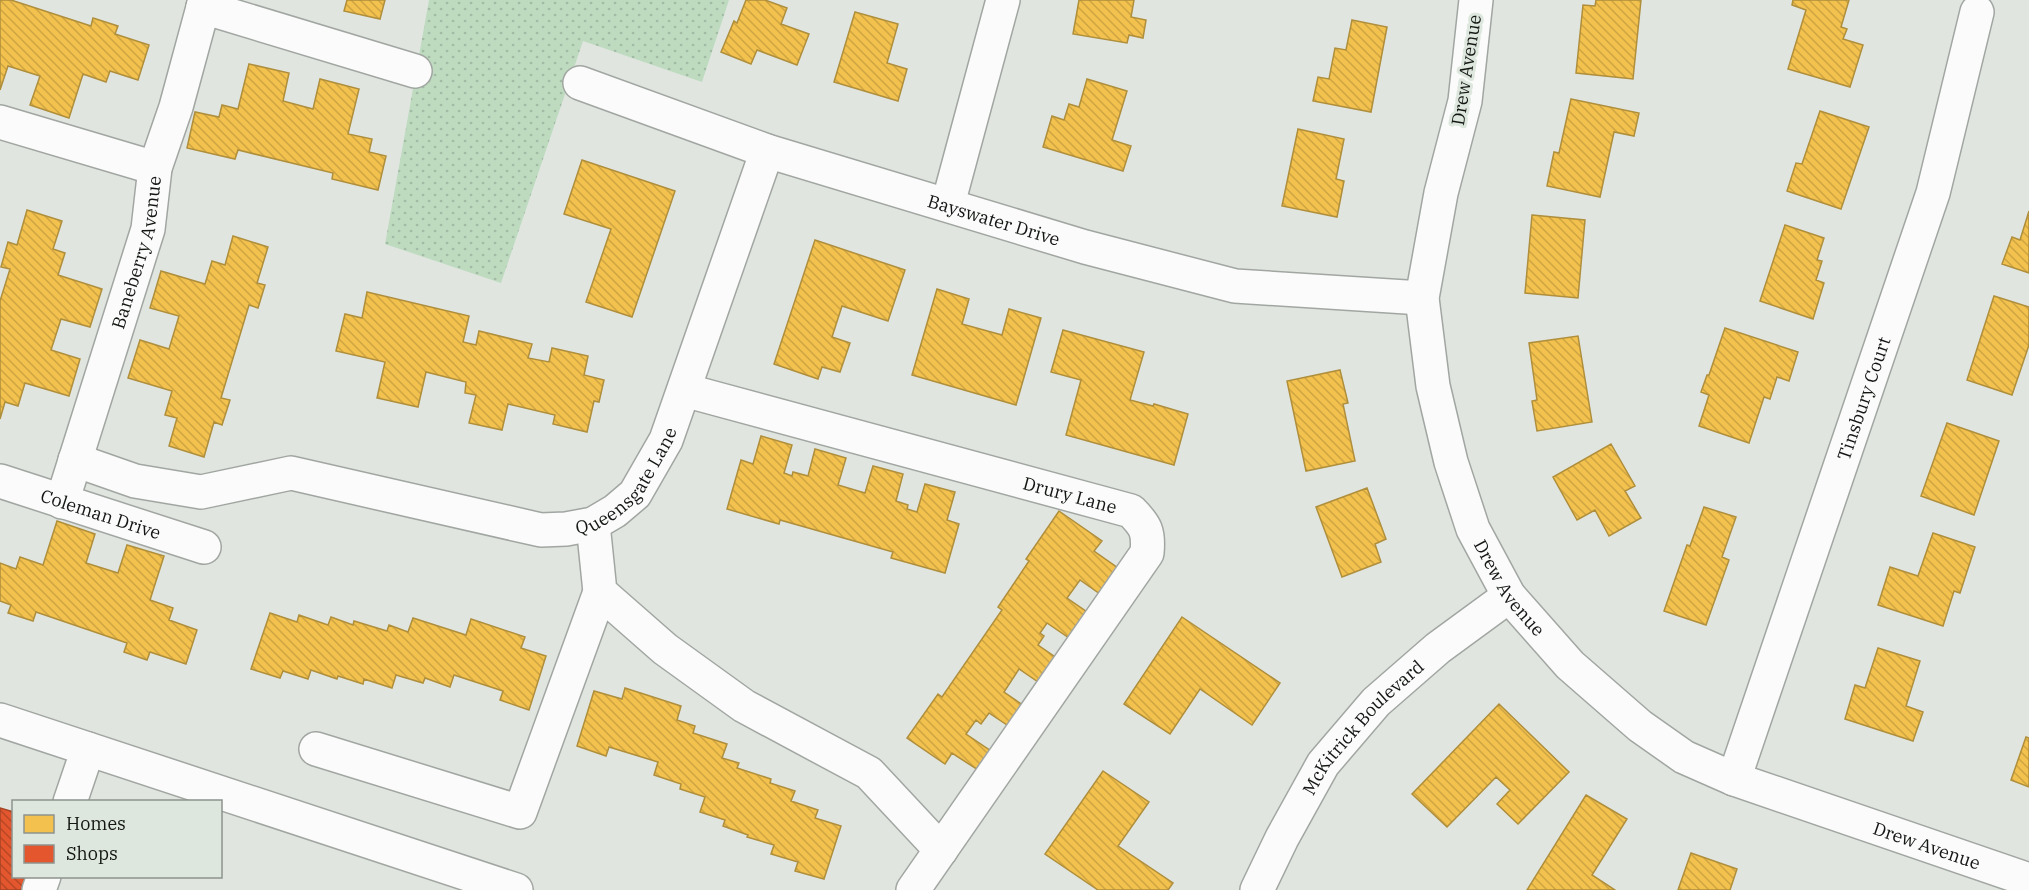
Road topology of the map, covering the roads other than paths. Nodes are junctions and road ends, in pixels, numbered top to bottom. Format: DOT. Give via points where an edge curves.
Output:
graph roads {
  1 [pos="1003,0"];
  2 [pos="1476,0"];
  3 [pos="204,4"];
  4 [pos="1977,12"];
  5 [pos="415,71"];
  6 [pos="580,83"];
  7 [pos="0,123"];
  8 [pos="767,151"];
  9 [pos="155,168"];
  10 [pos="948,204"];
  11 [pos="1422,298"];
  12 [pos="684,390"];
  13 [pos="75,460"];
  14 [pos="0,481"];
  15 [pos="62,502"];
  16 [pos="593,524"];
  17 [pos="204,547"];
  18 [pos="600,592"];
  19 [pos="1509,596"];
  20 [pos="0,720"];
  21 [pos="316,748"];
  22 [pos="88,749"];
  23 [pos="1734,779"];
  24 [pos="70,800"];
  25 [pos="942,850"];
  26 [pos="2029,880"];
  27 [pos="516,890"];
  28 [pos="913,890"];
  29 [pos="1257,890"];
  1 -- 10 [label="street"];
  2 -- 11 [label="street, Drew Avenue" via="1465,101 1441,193"];
  3 -- 5 [label="street"];
  3 -- 9 [label="street, Baneberry Avenue"];
  4 -- 23 [label="street, Tinsbury Court" via="1933,193"];
  6 -- 8 [label="street, Bayswater Drive"];
  7 -- 9 [label="street"];
  8 -- 10 [label="street, Bayswater Drive"];
  8 -- 12 [label="street, Queensgate Lane"];
  9 -- 13 [label="street, Baneberry Avenue" via="148,229"];
  10 -- 11 [label="street, Bayswater Drive" via="1085,247 1235,286"];
  11 -- 19 [label="street, Drew Avenue" via="1433,386 1451,462 1473,529"];
  12 -- 16 [label="street, Queensgate Lane" via="666,440 636,494"];
  12 -- 25 [label="street, Drury Lane" via="1131,511 1143,522 1148,537 1147,553"];
  13 -- 15 [label="street, Baneberry Avenue"];
  13 -- 16 [label="street, Queensgate Lane" via="135,481 201,492 291,473 541,530"];
  14 -- 15 [label="street, Coleman Drive"];
  15 -- 17 [label="street, Coleman Drive"];
  16 -- 18 [label="street"];
  18 -- 21 [label="street" via="520,812"];
  18 -- 25 [label="street" via="665,649 744,706 869,773"];
  19 -- 23 [label="street, Drew Avenue" via="1570,665 1640,726 1684,757"];
  19 -- 29 [label="street, McKitrick Boulevard" via="1438,648 1376,702 1323,764"];
  20 -- 22 [label="street"];
  22 -- 24 [label="street"];
  22 -- 27 [label="street"];
  23 -- 26 [label="street, Drew Avenue"];
  25 -- 28 [label="street, Drury Lane"];
}
